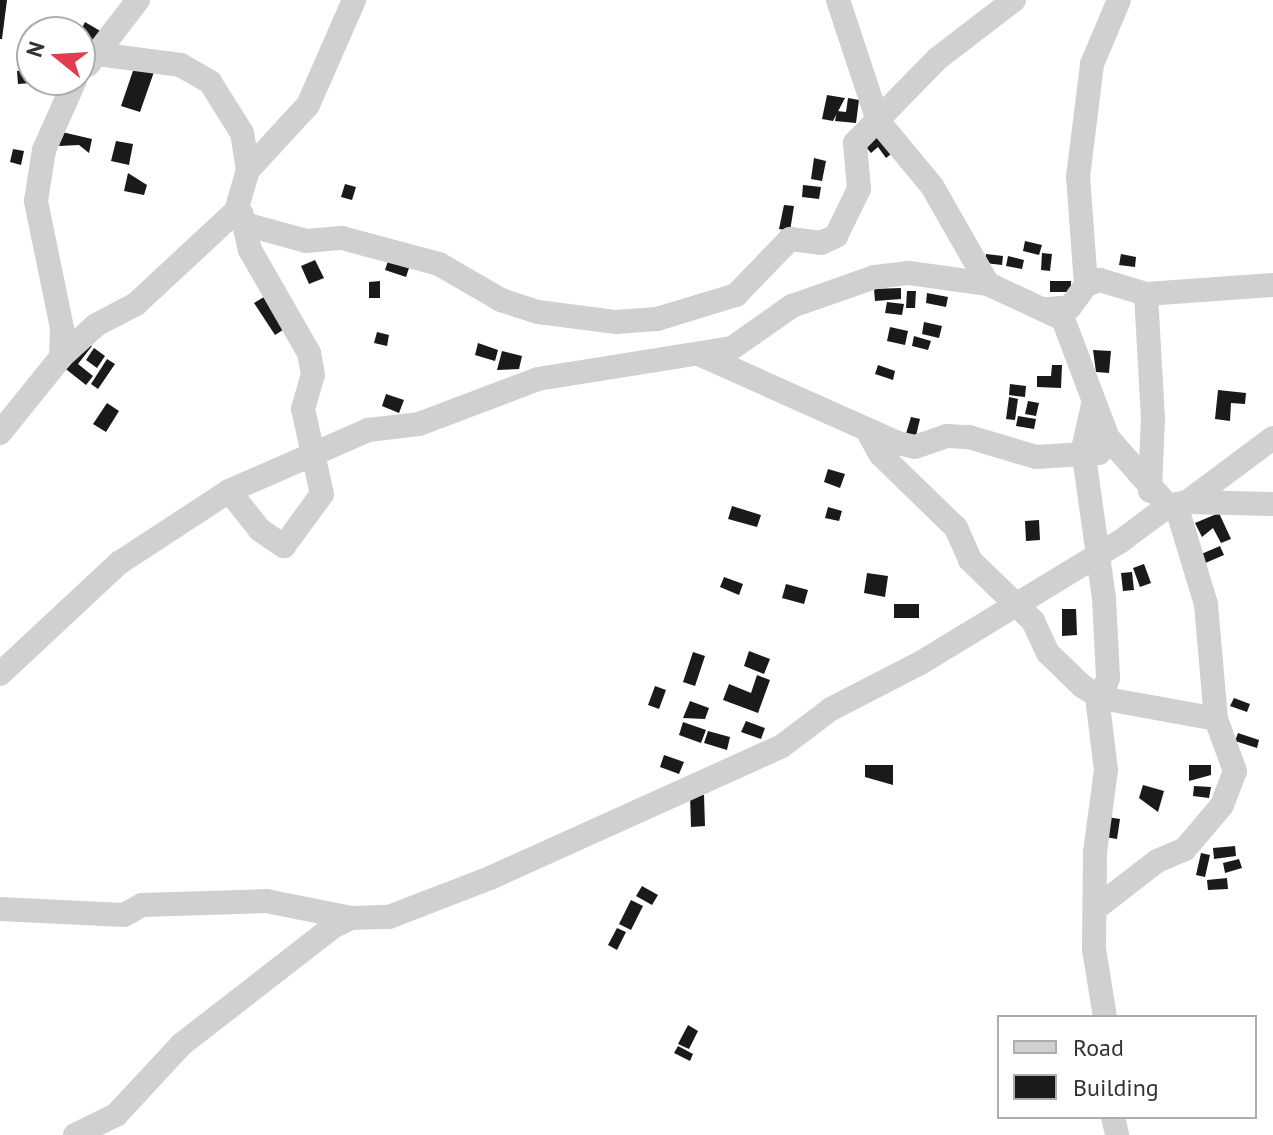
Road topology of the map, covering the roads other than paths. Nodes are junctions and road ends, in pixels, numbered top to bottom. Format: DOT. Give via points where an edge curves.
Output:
graph roads {
  1 [pos="138,0"];
  2 [pos="354,0"];
  3 [pos="838,0"];
  4 [pos="1014,0"];
  5 [pos="1119,0"];
  6 [pos="98,54"];
  7 [pos="68,96"];
  8 [pos="878,121"];
  9 [pos="248,170"];
  10 [pos="242,218"];
  11 [pos="988,284"];
  12 [pos="1086,285"];
  13 [pos="1273,285"];
  14 [pos="1146,294"];
  15 [pos="1048,309"];
  16 [pos="701,355"];
  17 [pos="61,357"];
  18 [pos="1093,405"];
  19 [pos="868,432"];
  20 [pos="0,433"];
  21 [pos="1273,438"];
  22 [pos="1118,451"];
  23 [pos="1084,454"];
  24 [pos="314,456"];
  25 [pos="229,491"];
  26 [pos="1170,501"];
  27 [pos="1273,504"];
  28 [pos="1096,553"];
  29 [pos="1016,605"];
  30 [pos="0,674"];
  31 [pos="1101,698"];
  32 [pos="1216,719"];
  33 [pos="0,909"];
  34 [pos="1095,909"];
  35 [pos="351,918"];
  36 [pos="1105,1015"];
  37 [pos="75,1135"];
  1 -- 6 [label="street"];
  2 -- 9 [label="street" via="308,105"];
  3 -- 8 [label="street"];
  4 -- 8 [label="street" via="937,59"];
  5 -- 12 [label="street" via="1092,64 1078,177"];
  6 -- 9 [label="street" via="181,65 210,82 242,133"];
  7 -- 17 [label="street" via="44,150 36,201 62,328"];
  8 -- 10 [label="street" via="855,143 859,189 836,236 821,243 790,239 736,295 657,319 616,322 538,312 501,300 439,264 342,238 306,241"];
  8 -- 11 [label="street" via="932,186"];
  9 -- 10 [label="street"];
  10 -- 17 [label="street" via="136,304 96,325"];
  10 -- 24 [label="street" via="250,250 309,353 313,375 303,409"];
  11 -- 15 [label="street"];
  11 -- 16 [label="street" via="909,273 875,277 816,295 732,348"];
  12 -- 14 [label="street" via="1100,280"];
  12 -- 15 [label="street" via="1070,307"];
  13 -- 14 [label="street"];
  14 -- 26 [label="street" via="1153,418"];
  15 -- 18 [label="street" via="1071,332"];
  16 -- 19 [label="street"];
  16 -- 24 [label="street" via="567,371 419,424 368,430"];
  17 -- 20 [label="street"];
  18 -- 22 [label="street"];
  18 -- 23 [label="street"];
  19 -- 23 [label="street" via="915,447 947,436 969,437 1036,457"];
  19 -- 29 [label="street" via="881,455 956,528 970,560"];
  21 -- 26 [label="street"];
  22 -- 23 [label="street"];
  22 -- 26 [label="street"];
  23 -- 28 [label="street"];
  24 -- 25 [label="street"];
  24 -- 25 [label="street" via="320,504 284,546 260,530"];
  25 -- 30 [label="street" via="119,563"];
  26 -- 27 [label="street"];
  26 -- 28 [label="street"];
  26 -- 32 [label="street" via="1206,604"];
  28 -- 29 [label="street"];
  28 -- 31 [label="street" via="1108,678"];
  29 -- 31 [label="street" via="1033,621 1048,653"];
  29 -- 35 [label="street" via="831,709 782,746 407,911"];
  31 -- 32 [label="street"];
  31 -- 34 [label="street" via="1097,720 1106,770"];
  32 -- 34 [label="street" via="1235,771 1222,805 1185,849 1157,861"];
  33 -- 35 [label="street" via="124,915 142,905 266,901"];
  34 -- 36 [label="street" via="1094,968"];
  35 -- 37 [label="street" via="232,1003 116,1115"];
}
